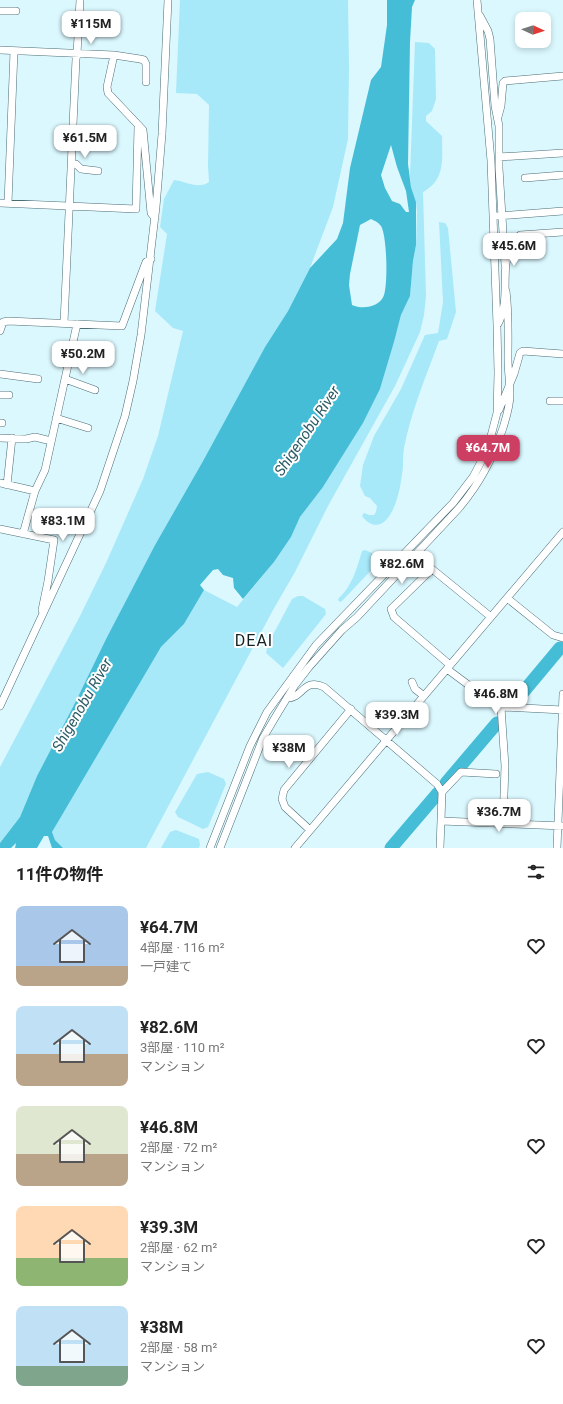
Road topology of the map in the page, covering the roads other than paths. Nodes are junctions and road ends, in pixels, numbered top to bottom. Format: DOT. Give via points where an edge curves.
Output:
graph roads {
  1 [pos="80,0"];
  2 [pos="168,0"];
  3 [pos="477,0"];
  4 [pos="0,11"];
  5 [pos="16,11"];
  6 [pos="479,14"];
  7 [pos="78,31"];
  8 [pos="107,32"];
  9 [pos="0,50"];
  10 [pos="14,51"];
  11 [pos="77,54"];
  12 [pos="114,55"];
  13 [pos="563,76"];
  14 [pos="146,82"];
  15 [pos="498,118"];
  16 [pos="138,127"];
  17 [pos="490,148"];
  18 [pos="563,153"];
  19 [pos="499,157"];
  20 [pos="71,164"];
  21 [pos="98,171"];
  22 [pos="563,175"];
  23 [pos="525,178"];
  24 [pos="4,203"];
  25 [pos="70,205"];
  26 [pos="563,211"];
  27 [pos="493,216"];
  28 [pos="502,216"];
  29 [pos="155,218"];
  30 [pos="563,232"];
  31 [pos="151,259"];
  32 [pos="505,265"];
  33 [pos="506,291"];
  34 [pos="64,323"];
  35 [pos="77,324"];
  36 [pos="497,326"];
  37 [pos="0,331"];
  38 [pos="563,354"];
  39 [pos="0,374"];
  40 [pos="38,379"];
  41 [pos="65,379"];
  42 [pos="509,385"];
  43 [pos="95,390"];
  44 [pos="0,395"];
  45 [pos="9,395"];
  46 [pos="550,401"];
  47 [pos="563,401"];
  48 [pos="497,414"];
  49 [pos="56,418"];
  50 [pos="88,428"];
  51 [pos="0,438"];
  52 [pos="12,438"];
  53 [pos="51,441"];
  54 [pos="3,484"];
  55 [pos="35,491"];
  56 [pos="0,528"];
  57 [pos="563,532"];
  58 [pos="22,534"];
  59 [pos="508,598"];
  60 [pos="43,614"];
  61 [pos="491,617"];
  62 [pos="563,638"];
  63 [pos="449,667"];
  64 [pos="412,682"];
  65 [pos="563,694"];
  66 [pos="424,696"];
  67 [pos="287,698"];
  68 [pos="0,706"];
  69 [pos="501,707"];
  70 [pos="351,709"];
  71 [pos="563,710"];
  72 [pos="267,712"];
  73 [pos="263,738"];
  74 [pos="387,740"];
  75 [pos="496,774"];
  76 [pos="442,792"];
  77 [pos="441,821"];
  78 [pos="503,823"];
  79 [pos="561,826"];
  80 [pos="310,830"];
  81 [pos="210,848"];
  82 [pos="220,848"];
  83 [pos="294,848"];
  84 [pos="440,848"];
  85 [pos="557,848"];
  1 -- 7 [label="street"];
  2 -- 29 [label="street"];
  3 -- 6 [label="street"];
  4 -- 5 [label="street"];
  6 -- 15 [label="street" via="490,39"];
  6 -- 17 [label="street"];
  7 -- 8 [label="street"];
  7 -- 11 [label="street"];
  9 -- 10 [label="street"];
  10 -- 11 [label="street"];
  10 -- 24 [label="street"];
  11 -- 12 [label="street"];
  11 -- 20 [label="street"];
  12 -- 14 [label="street" via="144,60"];
  12 -- 16 [label="street" via="108,93"];
  13 -- 15 [label="street" via="505,81"];
  15 -- 17 [label="street"];
  15 -- 19 [label="street"];
  16 -- 25 [label="street" via="136,208"];
  16 -- 29 [label="street" via="143,130 151,213"];
  17 -- 27 [label="street"];
  18 -- 19 [label="street"];
  19 -- 28 [label="street"];
  20 -- 21 [label="street" via="76,164 81,169"];
  20 -- 25 [label="street"];
  22 -- 23 [label="street"];
  24 -- 25 [label="street"];
  25 -- 34 [label="street"];
  26 -- 28 [label="street"];
  27 -- 28 [label="street"];
  27 -- 36 [label="street"];
  28 -- 32 [label="street"];
  29 -- 31 [label="street"];
  30 -- 32 [label="street" via="520,235 510,246"];
  31 -- 35 [label="street" via="146,262 122,326"];
  31 -- 60 [label="street" via="141,335 125,416 100,491"];
  32 -- 33 [label="street"];
  33 -- 36 [label="street" via="502,317"];
  33 -- 42 [label="street"];
  34 -- 35 [label="street"];
  34 -- 37 [label="street" via="8,321 3,322"];
  35 -- 41 [label="street"];
  36 -- 48 [label="street"];
  38 -- 42 [label="street" via="523,351 520,353"];
  39 -- 40 [label="street"];
  41 -- 43 [label="street"];
  41 -- 49 [label="street"];
  42 -- 48 [label="street"];
  42 -- 67 [label="street" via="509,402 503,428 487,469 474,491 322,652"];
  44 -- 45 [label="street"];
  46 -- 47 [label="street"];
  48 -- 72 [label="street" via="483,458 473,477 453,503 316,645"];
  49 -- 50 [label="street"];
  49 -- 53 [label="street"];
  51 -- 52 [label="street"];
  52 -- 53 [label="street" via="35,437"];
  52 -- 54 [label="street"];
  53 -- 55 [label="street" via="45,470"];
  54 -- 55 [label="street"];
  55 -- 58 [label="street"];
  56 -- 58 [label="street"];
  57 -- 59 [label="street"];
  58 -- 60 [label="street" via="54,540 41,609"];
  59 -- 61 [label="street"];
  59 -- 62 [label="street" via="553,636"];
  60 -- 68 [label="street"];
  61 -- 63 [label="street"];
  61 -- 63 [label="street" via="432,569 391,609 394,616"];
  63 -- 66 [label="street"];
  63 -- 69 [label="street" via="490,702"];
  64 -- 66 [label="street"];
  65 -- 71 [label="street"];
  66 -- 74 [label="street"];
  67 -- 70 [label="street" via="295,697 306,686 316,684 324,687"];
  67 -- 73 [label="street"];
  69 -- 71 [label="street"];
  69 -- 78 [label="street" via="505,766"];
  70 -- 74 [label="street"];
  70 -- 80 [label="street" via="283,794 285,807"];
  71 -- 79 [label="street"];
  72 -- 73 [label="street"];
  72 -- 81 [label="street" via="250,746"];
  73 -- 82 [label="street"];
  74 -- 76 [label="street" via="437,784"];
  74 -- 80 [label="street"];
  75 -- 76 [label="street" via="461,772"];
  76 -- 77 [label="street"];
  77 -- 78 [label="street"];
  77 -- 84 [label="street"];
  78 -- 79 [label="street"];
  79 -- 85 [label="street"];
  80 -- 83 [label="street"];
}
